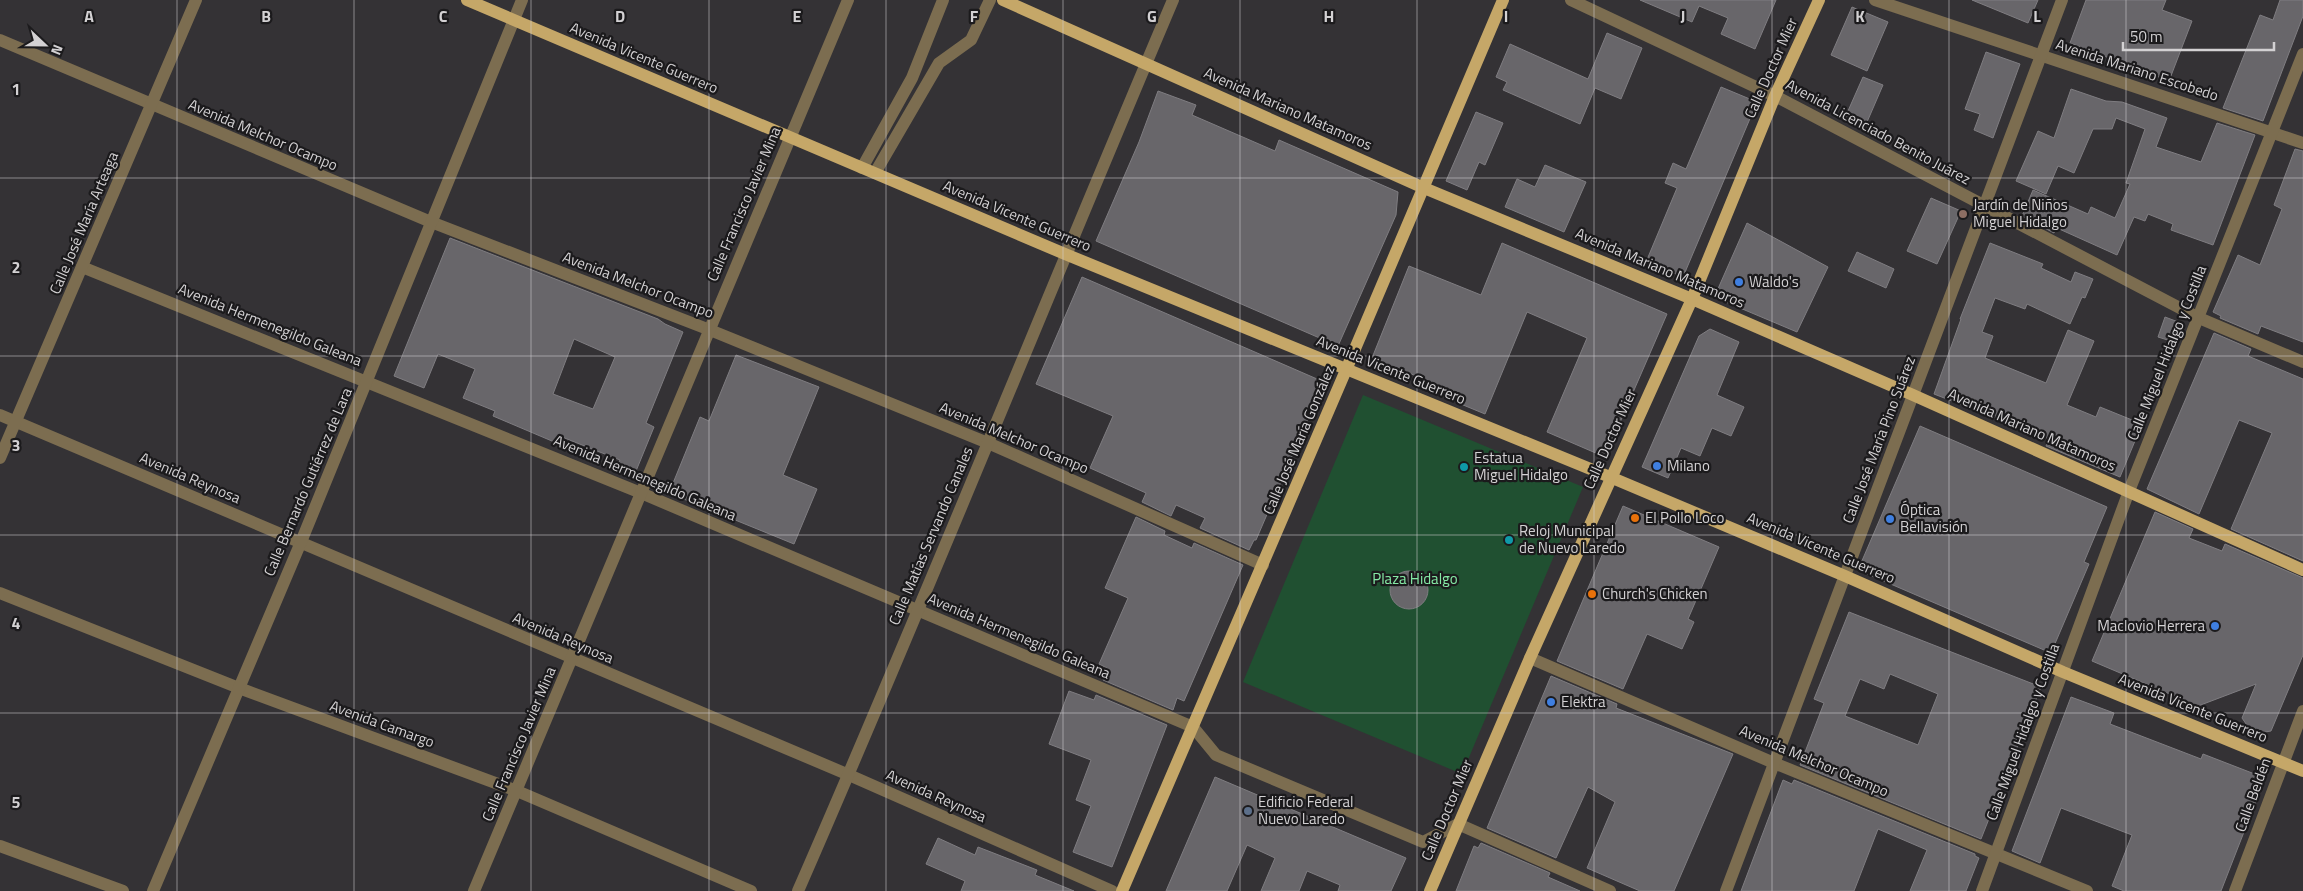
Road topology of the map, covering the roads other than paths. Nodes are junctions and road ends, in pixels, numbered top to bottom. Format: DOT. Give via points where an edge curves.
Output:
graph roads {
  1 [pos="196,0"];
  2 [pos="467,0"];
  3 [pos="522,0"];
  4 [pos="848,0"];
  5 [pos="943,0"];
  6 [pos="990,0"];
  7 [pos="1003,0"];
  8 [pos="1172,0"];
  9 [pos="1503,0"];
  10 [pos="1571,0"];
  11 [pos="1819,0"];
  12 [pos="1875,0"];
  13 [pos="2062,0"];
  14 [pos="513,20"];
  15 [pos="0,40"];
  16 [pos="2303,54"];
  17 [pos="2041,55"];
  18 [pos="1146,62"];
  19 [pos="1775,96"];
  20 [pos="152,106"];
  21 [pos="2273,132"];
  22 [pos="790,137"];
  23 [pos="2303,142"];
  24 [pos="862,168"];
  25 [pos="875,173"];
  26 [pos="1424,188"];
  27 [pos="1984,206"];
  28 [pos="431,222"];
  29 [pos="1064,254"];
  30 [pos="82,267"];
  31 [pos="1692,298"];
  32 [pos="2199,318"];
  33 [pos="710,330"];
  34 [pos="2303,362"];
  35 [pos="1346,370"];
  36 [pos="367,381"];
  37 [pos="1913,395"];
  38 [pos="0,415"];
  39 [pos="15,422"];
  40 [pos="988,443"];
  41 [pos="0,458"];
  42 [pos="1610,477"];
  43 [pos="2129,491"];
  44 [pos="641,493"];
  45 [pos="301,542"];
  46 [pos="1263,565"];
  47 [pos="2303,570"];
  48 [pos="1845,576"];
  49 [pos="0,593"];
  50 [pos="917,610"];
  51 [pos="1530,658"];
  52 [pos="573,660"];
  53 [pos="2063,672"];
  54 [pos="239,688"];
  55 [pos="2303,710"];
  56 [pos="1192,727"];
  57 [pos="2283,762"];
  58 [pos="1774,763"];
  59 [pos="2303,771"];
  60 [pos="849,775"];
  61 [pos="517,791"];
  62 [pos="1458,824"];
  63 [pos="0,846"];
  64 [pos="1996,854"];
  65 [pos="123,891"];
  66 [pos="153,891"];
  67 [pos="474,891"];
  68 [pos="751,891"];
  69 [pos="798,891"];
  70 [pos="1112,891"];
  71 [pos="1122,891"];
  72 [pos="1430,891"];
  73 [pos="1610,891"];
  74 [pos="1726,891"];
  75 [pos="1982,891"];
  76 [pos="2087,891"];
  77 [pos="2235,891"];
  1 -- 20 [label="street, Calle José María Arteaga"];
  2 -- 14 [label="main road, Avenida Vicente Guerrero"];
  3 -- 14 [label="street, Calle Bernardo Gutiérrez de Lara"];
  4 -- 22 [label="street, Calle Francisco Javier Mina"];
  5 -- 24 [label="street" via="912,78"];
  6 -- 25 [label="street" via="971,40 939,63"];
  7 -- 18 [label="main road, Avenida Mariano Matamoros"];
  8 -- 18 [label="street, Calle Matías Servando Canales"];
  9 -- 26 [label="main road, Calle José María González"];
  10 -- 19 [label="street, Avenida Licenciado Benito Juárez"];
  11 -- 19 [label="main road, Calle Doctor Mier"];
  12 -- 17 [label="street, Avenida Mariano Escobedo"];
  13 -- 17 [label="street, Calle José María Pino Suárez"];
  14 -- 22 [label="main road, Avenida Vicente Guerrero"];
  14 -- 28 [label="street, Calle Bernardo Gutiérrez de Lara"];
  15 -- 20 [label="street, Avenida Melchor Ocampo"];
  16 -- 21 [label="street, Calle Miguel Hidalgo y Costilla"];
  17 -- 21 [label="street, Avenida Mariano Escobedo"];
  17 -- 27 [label="street, Calle José María Pino Suárez"];
  18 -- 26 [label="main road, Avenida Mariano Matamoros"];
  18 -- 29 [label="street, Calle Matías Servando Canales"];
  19 -- 27 [label="street, Avenida Licenciado Benito Juárez"];
  19 -- 31 [label="main road, Calle Doctor Mier"];
  20 -- 28 [label="street, Avenida Melchor Ocampo"];
  20 -- 30 [label="street, Calle José María Arteaga"];
  21 -- 23 [label="street, Avenida Mariano Escobedo"];
  21 -- 32 [label="street, Calle Miguel Hidalgo y Costilla"];
  22 -- 24 [label="main road, Avenida Vicente Guerrero"];
  22 -- 33 [label="street, Calle Francisco Javier Mina"];
  24 -- 25 [label="main road, Avenida Vicente Guerrero"];
  25 -- 29 [label="main road, Avenida Vicente Guerrero"];
  26 -- 31 [label="main road, Avenida Mariano Matamoros"];
  26 -- 35 [label="main road, Calle José María González"];
  27 -- 32 [label="street, Avenida Licenciado Benito Juárez"];
  27 -- 37 [label="street, Calle José María Pino Suárez"];
  28 -- 33 [label="street, Avenida Melchor Ocampo"];
  28 -- 36 [label="street, Calle Bernardo Gutiérrez de Lara"];
  29 -- 35 [label="main road, Avenida Vicente Guerrero"];
  29 -- 40 [label="street, Calle Matías Servando Canales"];
  30 -- 36 [label="street, Avenida Hermenegildo Galeana"];
  30 -- 39 [label="street, Calle José María Arteaga"];
  31 -- 37 [label="main road, Avenida Mariano Matamoros"];
  31 -- 42 [label="main road, Calle Doctor Mier"];
  32 -- 34 [label="street, Avenida Licenciado Benito Juárez"];
  32 -- 43 [label="street, Calle Miguel Hidalgo y Costilla"];
  33 -- 40 [label="street, Avenida Melchor Ocampo"];
  33 -- 44 [label="street, Calle Francisco Javier Mina"];
  35 -- 42 [label="main road, Avenida Vicente Guerrero"];
  35 -- 46 [label="main road, Calle José María González"];
  36 -- 44 [label="street, Avenida Hermenegildo Galeana"];
  36 -- 45 [label="street, Calle Bernardo Gutiérrez de Lara"];
  37 -- 43 [label="main road, Avenida Mariano Matamoros"];
  37 -- 48 [label="street, Calle José María Pino Suárez"];
  38 -- 39 [label="street, Avenida Reynosa"];
  39 -- 41 [label="street, Calle José María Arteaga"];
  39 -- 45 [label="street, Avenida Reynosa"];
  40 -- 46 [label="street, Avenida Melchor Ocampo"];
  40 -- 50 [label="street, Calle Matías Servando Canales"];
  42 -- 48 [label="main road, Avenida Vicente Guerrero"];
  42 -- 51 [label="main road, Calle Doctor Mier"];
  43 -- 47 [label="main road, Avenida Mariano Matamoros"];
  43 -- 53 [label="street, Calle Miguel Hidalgo y Costilla"];
  44 -- 50 [label="street, Avenida Hermenegildo Galeana"];
  44 -- 52 [label="street, Calle Francisco Javier Mina"];
  45 -- 52 [label="street, Avenida Reynosa"];
  45 -- 54 [label="street, Calle Bernardo Gutiérrez de Lara"];
  46 -- 56 [label="main road, Calle José María González"];
  48 -- 53 [label="main road, Avenida Vicente Guerrero"];
  48 -- 58 [label="street, Calle José María Pino Suárez"];
  49 -- 54 [label="street, Avenida Camargo"];
  50 -- 56 [label="street, Avenida Hermenegildo Galeana"];
  50 -- 60 [label="street, Calle Matías Servando Canales"];
  51 -- 58 [label="street, Avenida Melchor Ocampo"];
  51 -- 62 [label="main road, Calle Doctor Mier"];
  52 -- 60 [label="street, Avenida Reynosa"];
  52 -- 61 [label="street, Calle Francisco Javier Mina"];
  53 -- 57 [label="main road, Avenida Vicente Guerrero"];
  53 -- 64 [label="street, Calle Miguel Hidalgo y Costilla"];
  54 -- 61 [label="street, Avenida Camargo"];
  54 -- 66 [label="street, Calle Bernardo Gutiérrez de Lara"];
  55 -- 57 [label="street, Calle Beldén"];
  56 -- 62 [label="street" via="1216,755 1424,842"];
  56 -- 71 [label="main road, Calle José María González"];
  57 -- 59 [label="main road, Avenida Vicente Guerrero"];
  57 -- 77 [label="street, Calle Beldén"];
  58 -- 64 [label="street, Avenida Melchor Ocampo"];
  58 -- 74 [label="street, Calle José María Pino Suárez"];
  60 -- 69 [label="street, Calle Matías Servando Canales"];
  60 -- 70 [label="street, Avenida Reynosa"];
  61 -- 67 [label="street, Calle Francisco Javier Mina"];
  61 -- 68 [label="street, Avenida Camargo"];
  62 -- 72 [label="main road, Calle Doctor Mier"];
  62 -- 73 [label="street"];
  63 -- 65 [label="street"];
  64 -- 75 [label="street, Calle Miguel Hidalgo y Costilla"];
  64 -- 76 [label="street, Avenida Melchor Ocampo"];
}
